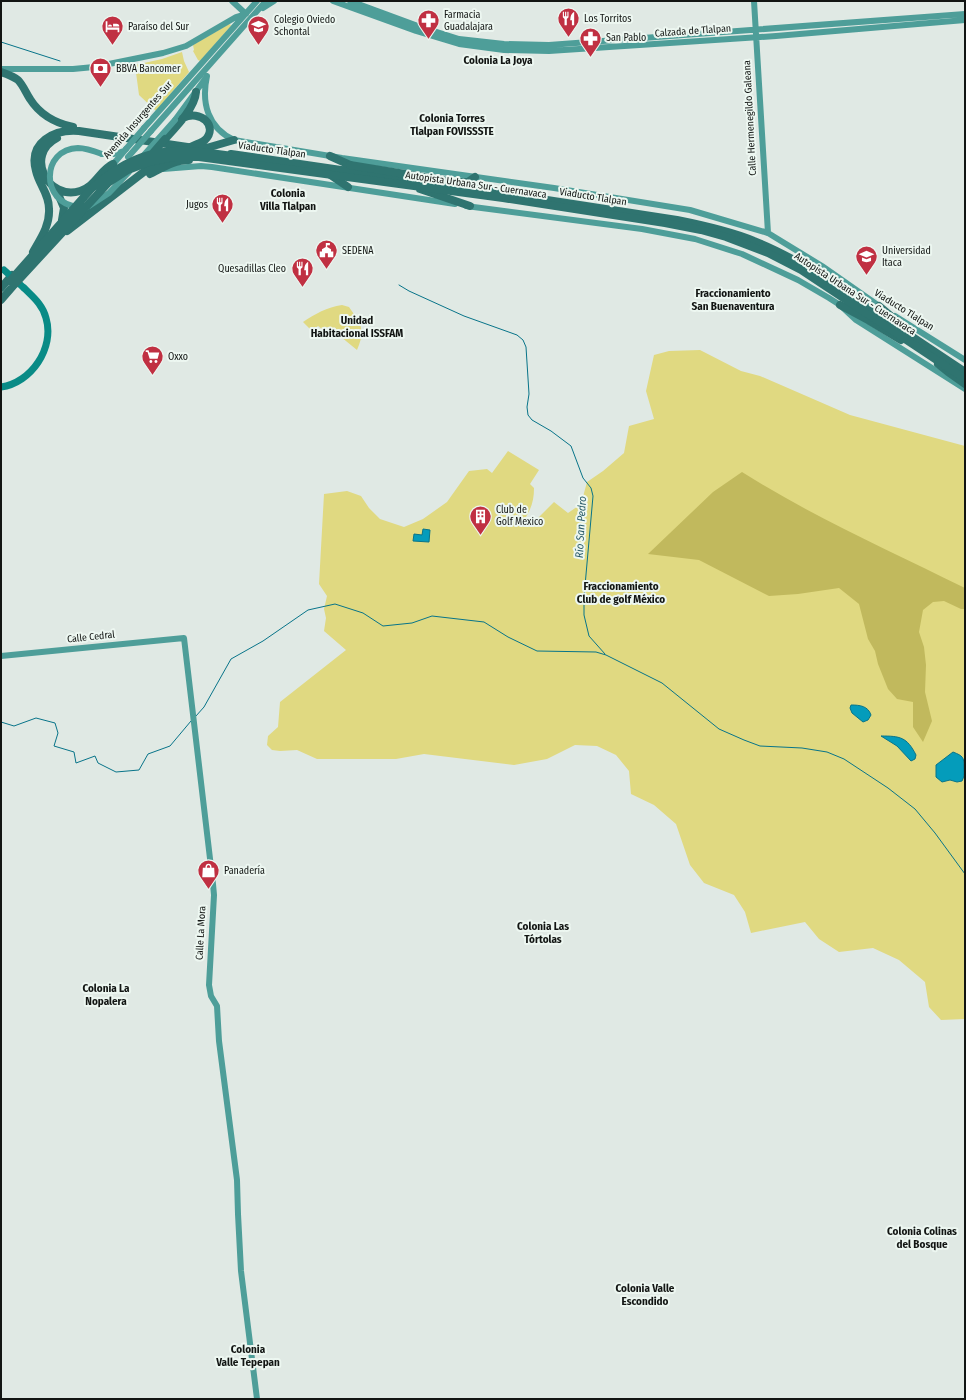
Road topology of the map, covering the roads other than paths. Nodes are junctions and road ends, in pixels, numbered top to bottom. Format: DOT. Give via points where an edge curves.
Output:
graph roads {
  1 [pos="232,1"];
  2 [pos="257,1"];
  3 [pos="266,1"];
  4 [pos="274,1"];
  5 [pos="333,1"];
  6 [pos="350,1"];
  7 [pos="754,1"];
  8 [pos="258,11"];
  9 [pos="246,14"];
  10 [pos="965,14"];
  11 [pos="965,20"];
  12 [pos="755,34"];
  13 [pos="217,57"];
  14 [pos="1,70"];
  15 [pos="207,76"];
  16 [pos="196,92"];
  17 [pos="179,119"];
  18 [pos="83,134"];
  19 [pos="234,140"];
  20 [pos="190,147"];
  21 [pos="126,153"];
  22 [pos="208,155"];
  23 [pos="330,156"];
  24 [pos="114,164"];
  25 [pos="162,169"];
  26 [pos="328,174"];
  27 [pos="476,177"];
  28 [pos="131,183"];
  29 [pos="52,185"];
  30 [pos="419,185"];
  31 [pos="410,186"];
  32 [pos="348,187"];
  33 [pos="118,192"];
  34 [pos="521,198"];
  35 [pos="470,206"];
  36 [pos="62,220"];
  37 [pos="768,233"];
  38 [pos="55,241"];
  39 [pos="33,252"];
  40 [pos="2,269"];
  41 [pos="1,290"];
  42 [pos="1,300"];
  43 [pos="840,305"];
  44 [pos="879,306"];
  45 [pos="918,345"];
  46 [pos="934,355"];
  47 [pos="965,360"];
  48 [pos="965,368"];
  49 [pos="965,373"];
  50 [pos="965,379"];
  51 [pos="965,384"];
  52 [pos="1,387"];
  53 [pos="965,389"];
  54 [pos="184,638"];
  55 [pos="1,656"];
  56 [pos="257,1399"];
  1 -- 9 [label="main road"];
  2 -- 9 [label="main road, Avenida Insurgentes Sur"];
  3 -- 8 [label="main road, Avenida Insurgentes Sur"];
  4 -- 8 [label="main road"];
  5 -- 12 [label="main road, Calzada de Tlalpan" via="459,44 504,50 555,51"];
  6 -- 12 [label="main road, Calzada de Tlalpan" via="460,39 504,44 555,45"];
  7 -- 12 [label="main road, Calle Hermenegildo Galeana"];
  8 -- 13 [label="main road, Avenida Insurgentes Sur"];
  9 -- 14 [label="main road" via="236,16 186,46 167,52 94,67"];
  9 -- 21 [label="main road, Avenida Insurgentes Sur, bridge" via="144,128"];
  10 -- 12 [label="main road, Calzada de Tlalpan"];
  11 -- 12 [label="main road, Calzada de Tlalpan"];
  12 -- 37 [label="main road, Calle Hermenegildo Galeana"];
  13 -- 15 [label="main road"];
  13 -- 21 [label="main road, Avenida Insurgentes Sur, bridge" via="151,132"];
  14 -- 18 [label="highway" via="19,82 42,114 64,125 80,128"];
  15 -- 16 [label="main road"];
  15 -- 19 [label="main road, Viaducto Tlalpan" via="205,99 208,112 221,132"];
  16 -- 17 [label="highway" via="194,100"];
  17 -- 20 [label="highway" via="193,115 201,116 209,128 208,137"];
  17 -- 21 [label="main road, bridge" via="118,184 94,204 77,208 67,205 52,191 49,179 51,168 57,157 66,151 87,148 102,154"];
  17 -- 33 [label="highway, bridge" via="165,139"];
  18 -- 20 [label="highway, Viaducto Tlalpan"];
  18 -- 22 [label="highway"];
  18 -- 29 [label="highway" via="61,136 45,148 41,166 45,177"];
  18 -- 39 [label="highway" via="68,130 58,132 46,138 37,148 36,173 45,191 49,209 47,225"];
  19 -- 22 [label="highway"];
  19 -- 23 [label="main road, Viaducto Tlalpan"];
  20 -- 22 [label="highway, Viaducto Tlalpan"];
  21 -- 24 [label="main road, Avenida Insurgentes Sur"];
  21 -- 38 [label="main road, Avenida Insurgentes Sur"];
  22 -- 25 [label="highway" via="181,160"];
  22 -- 26 [label="highway, Viaducto Tlalpan"];
  22 -- 28 [label="highway" via="183,156 164,162 145,171"];
  22 -- 30 [label="highway, Viaducto Tlalpan"];
  22 -- 31 [label="highway, bridge" via="397,188"];
  23 -- 27 [label="main road, Viaducto Tlalpan"];
  23 -- 34 [label="highway, bridge" via="350,165 466,184"];
  24 -- 29 [label="highway" via="80,192 69,192"];
  24 -- 36 [label="main road, Avenida Insurgentes Sur"];
  25 -- 28 [label="highway"];
  25 -- 32 [label="main road" via="212,167"];
  26 -- 30 [label="highway, Viaducto Tlalpan"];
  26 -- 32 [label="highway"];
  27 -- 30 [label="highway" via="463,182 427,180"];
  27 -- 37 [label="main road, Viaducto Tlalpan" via="690,210"];
  28 -- 33 [label="highway"];
  29 -- 36 [label="highway" via="63,204"];
  30 -- 35 [label="highway"];
  30 -- 45 [label="highway, Viaducto Tlalpan" via="716,235 768,254"];
  31 -- 42 [label="highway, Autopista Urbana Sur - Cuernavaca, bridge" via="199,157 174,156 149,162 128,170 108,183"];
  31 -- 50 [label="highway, Autopista Urbana Sur - Cuernavaca, bridge" via="664,223 726,237 768,253 801,270"];
  32 -- 35 [label="main road"];
  33 -- 38 [label="highway"];
  34 -- 41 [label="highway, Autopista Urbana Sur - Cuernavaca, bridge" via="204,151 164,151 132,161 104,177"];
  34 -- 49 [label="highway, Autopista Urbana Sur - Cuernavaca, bridge" via="666,220 703,227 750,241 806,267"];
  35 -- 43 [label="main road" via="642,229 696,239 770,266"];
  36 -- 39 [label="main road, Avenida Insurgentes Sur"];
  37 -- 44 [label="main road, Viaducto Tlalpan" via="822,266"];
  38 -- 42 [label="highway"];
  39 -- 41 [label="highway"];
  40 -- 52 [label="main road, bridge" via="24,288 44,311 48,329 42,356 34,369 13,385"];
  43 -- 45 [label="highway" via="897,339"];
  43 -- 53 [label="main road" via="856,320"];
  44 -- 45 [label="highway"];
  44 -- 47 [label="main road, Viaducto Tlalpan"];
  45 -- 46 [label="highway, Viaducto Tlalpan"];
  46 -- 48 [label="highway" via="943,354"];
  46 -- 49 [label="highway, Viaducto Tlalpan"];
  46 -- 50 [label="highway, Viaducto Tlalpan"];
  46 -- 51 [label="highway" via="948,372"];
  54 -- 55 [label="main road, Calle Cedral"];
  54 -- 56 [label="main road, Calle La Mora" via="214,895 209,985 211,996 217,1006 220,1052 237,1180 241,1271"];
}
